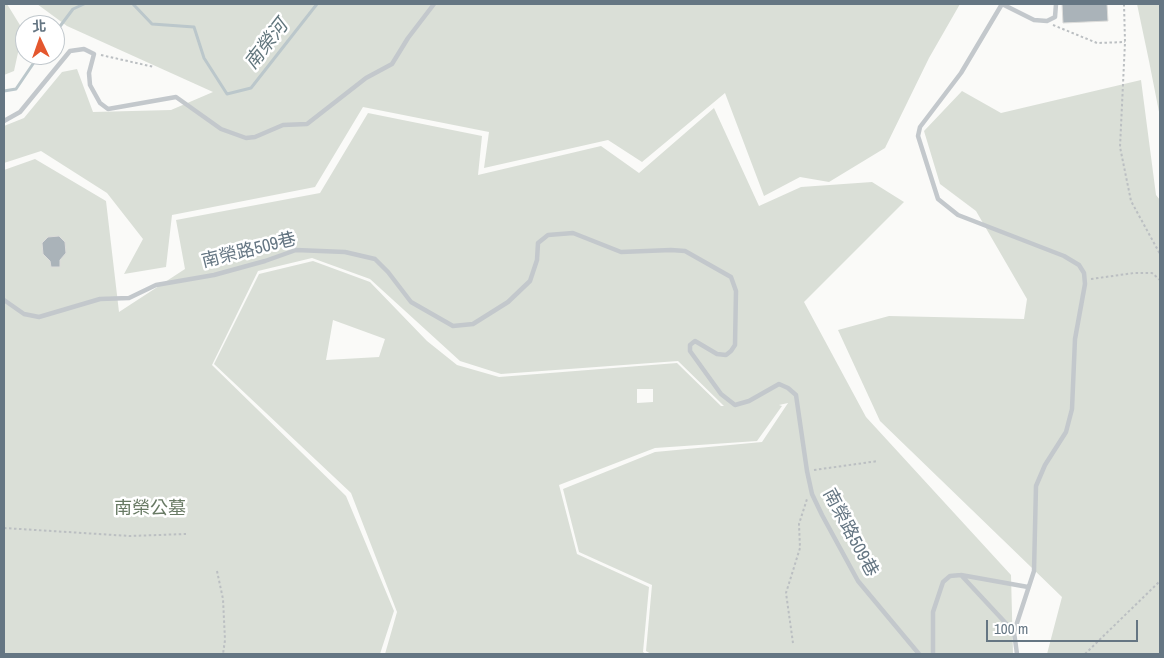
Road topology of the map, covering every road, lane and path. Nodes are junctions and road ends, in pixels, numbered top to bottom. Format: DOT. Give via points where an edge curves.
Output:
graph roads {
  1 [pos="434,4"];
  2 [pos="1002,4"];
  3 [pos="1056,4"];
  4 [pos="1124,4"];
  5 [pos="1046,21"];
  6 [pos="1125,42"];
  7 [pos="94,54"];
  8 [pos="154,67"];
  9 [pos="4,121"];
  10 [pos="1160,254"];
  11 [pos="1084,278"];
  12 [pos="1160,280"];
  13 [pos="4,300"];
  14 [pos="878,461"];
  15 [pos="807,472"];
  16 [pos="812,494"];
  17 [pos="4,528"];
  18 [pos="186,534"];
  19 [pos="217,571"];
  20 [pos="961,576"];
  21 [pos="1160,581"];
  22 [pos="1028,588"];
  23 [pos="1014,632"];
  24 [pos="792,643"];
  25 [pos="223,654"];
  26 [pos="919,654"];
  27 [pos="933,654"];
  28 [pos="1017,654"];
  29 [pos="1085,654"];
  1 -- 7 [label="lane" via="392,64 366,78 307,124 283,125 255,137 236,136 221,129 176,97 108,108 100,103 90,85 89,73"];
  2 -- 5 [label="lane" via="1034,20"];
  2 -- 11 [label="lane" via="961,73 920,127 918,136 938,199 958,215 1064,256 1079,265"];
  3 -- 5 [label="lane" via="1055,17"];
  4 -- 6 [label="path"];
  5 -- 6 [label="path" via="1097,43"];
  6 -- 10 [label="path" via="1120,147 1131,201"];
  7 -- 8 [label="path"];
  7 -- 9 [label="lane" via="84,49 70,52 20,112"];
  11 -- 12 [label="path" via="1093,280 1152,273"];
  11 -- 22 [label="lane" via="1075,340 1072,409 1066,432 1036,486 1034,571"];
  13 -- 15 [label="lane, 南榮路509巷" via="24,314 39,317 100,299 129,298 156,285 214,275 296,250 345,252 375,260 411,302 453,326 473,324 508,302 530,281 538,244 548,235 573,233 621,252 686,252 731,277 736,291 735,345 731,351 726,355 717,354 695,341 690,344 690,351 722,394 735,405 779,384 796,395"];
  14 -- 15 [label="path"];
  15 -- 16 [label="lane, 南榮路509巷"];
  16 -- 24 [label="path" via="805,500 799,524 800,548 786,593"];
  16 -- 26 [label="lane, 南榮路509巷" via="858,581"];
  17 -- 18 [label="path" via="130,536"];
  19 -- 25 [label="path" via="223,599"];
  20 -- 22 [label="lane"];
  20 -- 23 [label="lane"];
  20 -- 27 [label="lane" via="950,576 944,582 933,612"];
  21 -- 29 [label="path"];
  22 -- 23 [label="lane"];
  23 -- 28 [label="lane"];
}
